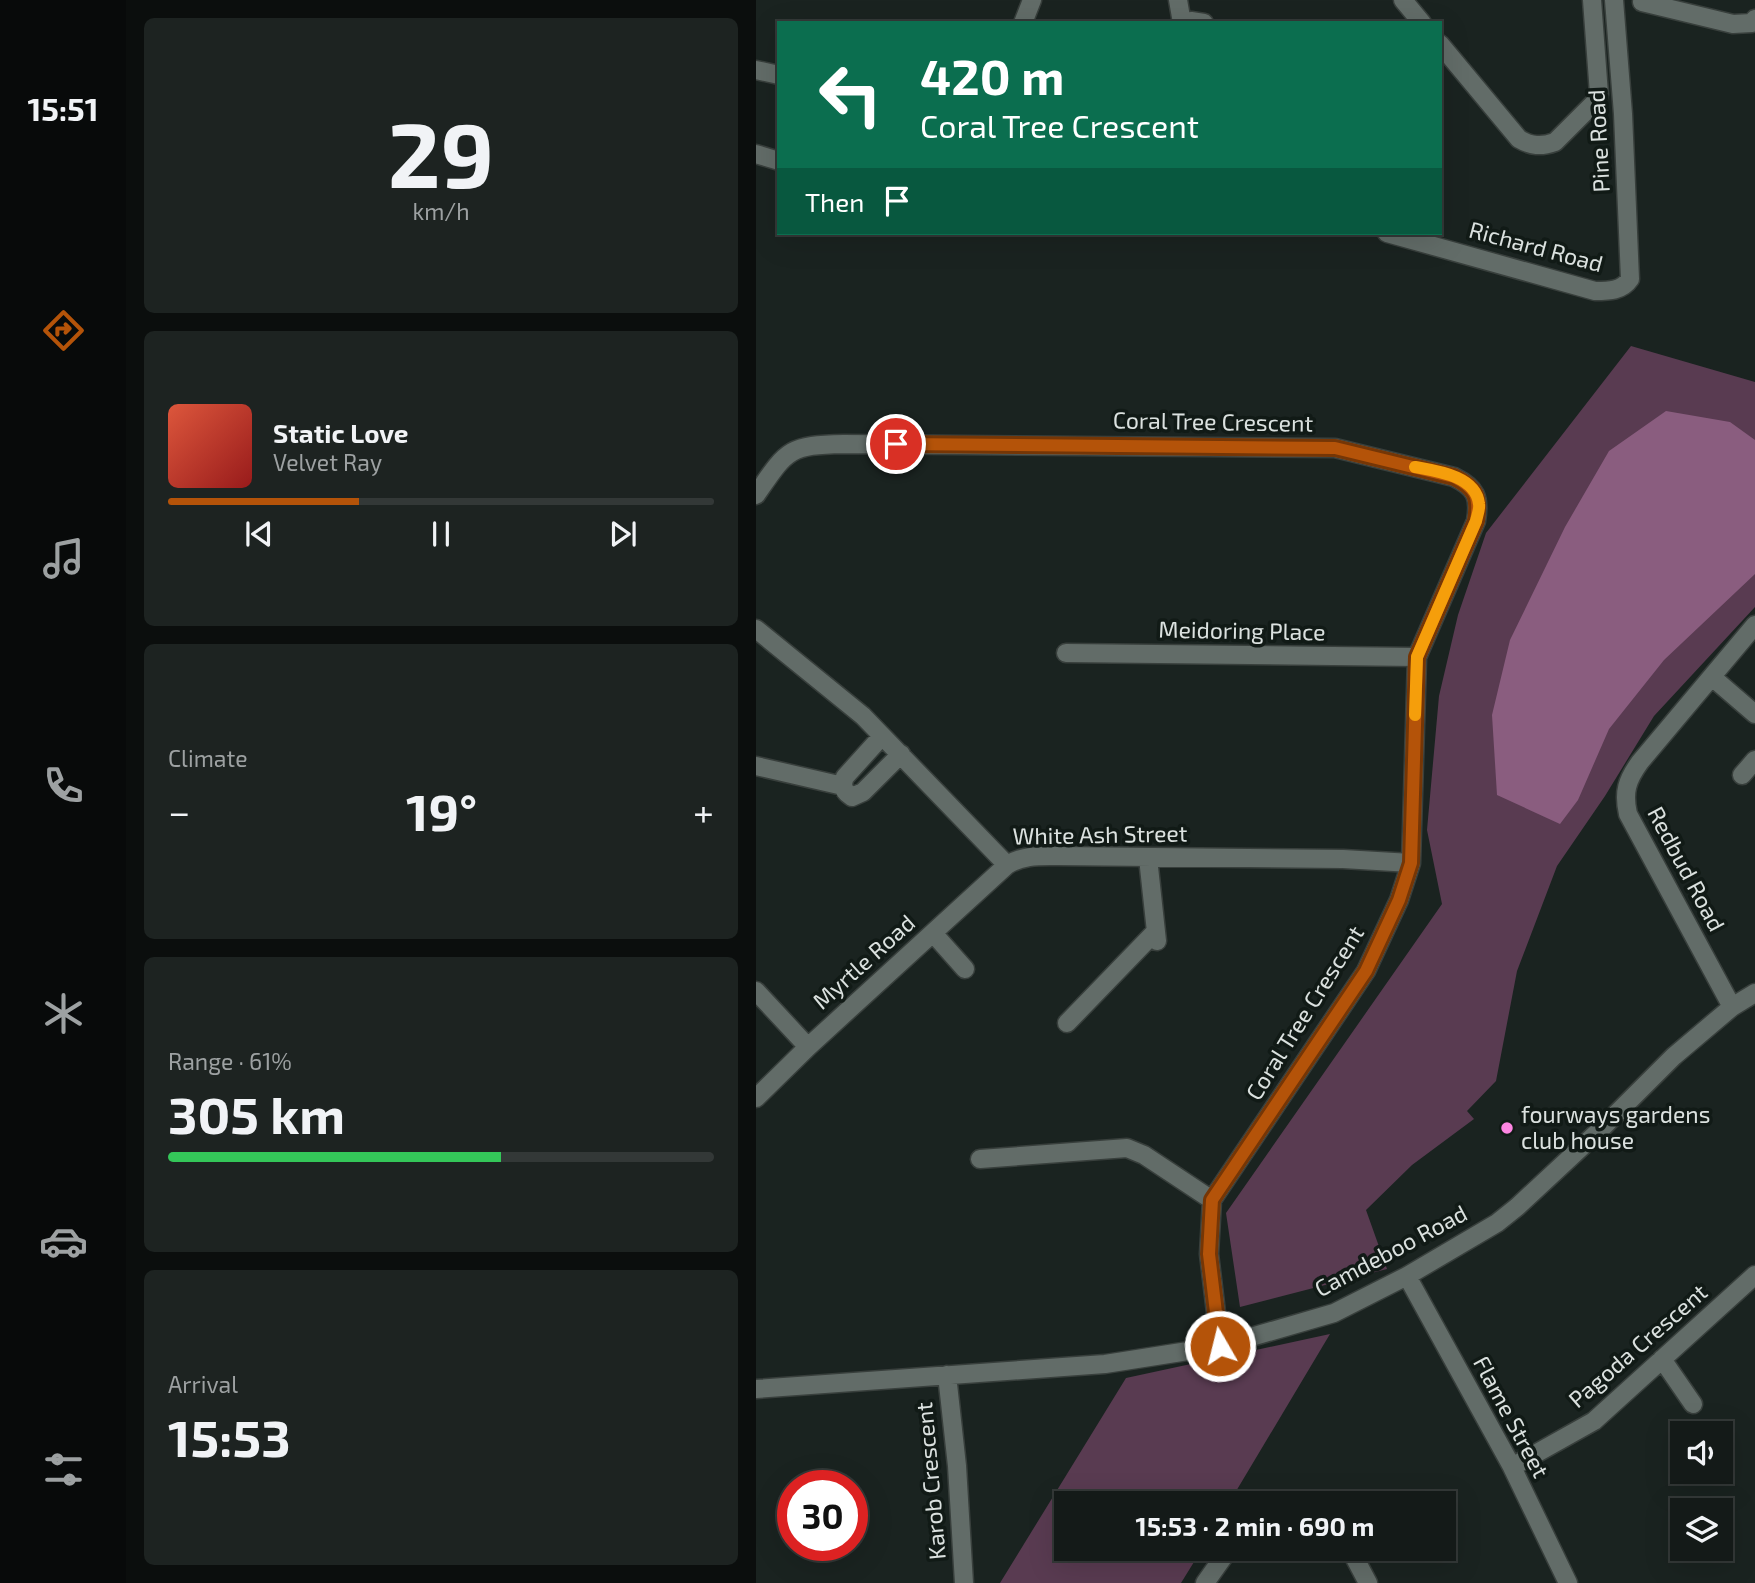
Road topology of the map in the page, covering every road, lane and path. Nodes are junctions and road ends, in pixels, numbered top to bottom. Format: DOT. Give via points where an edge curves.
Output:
graph roads {
  1 [pos="1032,0"];
  2 [pos="1178,0"];
  3 [pos="1403,0"];
  4 [pos="1592,0"];
  5 [pos="1614,0"];
  6 [pos="1642,2"];
  7 [pos="1755,19"];
  8 [pos="1024,21"];
  9 [pos="1183,21"];
  10 [pos="1420,21"];
  11 [pos="1442,46"];
  12 [pos="756,70"];
  13 [pos="777,75"];
  14 [pos="756,154"];
  15 [pos="777,160"];
  16 [pos="1394,235"];
  17 [pos="1630,279"];
  18 [pos="756,495"];
  19 [pos="1755,625"];
  20 [pos="756,629"];
  21 [pos="1066,653"];
  22 [pos="1417,657"];
  23 [pos="1712,677"];
  24 [pos="1755,714"];
  25 [pos="882,736"];
  26 [pos="901,754"];
  27 [pos="1755,760"];
  28 [pos="756,766"];
  29 [pos="1742,775"];
  30 [pos="843,786"];
  31 [pos="1148,858"];
  32 [pos="1411,863"];
  33 [pos="1007,865"];
  34 [pos="933,933"];
  35 [pos="965,969"];
  36 [pos="756,991"];
  37 [pos="1755,993"];
  38 [pos="1732,1007"];
  39 [pos="1067,1023"];
  40 [pos="808,1047"];
  41 [pos="756,1098"];
  42 [pos="980,1159"];
  43 [pos="1212,1200"];
  44 [pos="1755,1275"];
  45 [pos="1407,1276"];
  46 [pos="1220,1346"];
  47 [pos="1662,1360"];
  48 [pos="947,1375"];
  49 [pos="756,1389"];
  50 [pos="1693,1404"];
  51 [pos="1512,1467"];
  52 [pos="1221,1561"];
  53 [pos="1356,1561"];
  54 [pos="964,1583"];
  55 [pos="1205,1583"];
  56 [pos="1368,1583"];
  57 [pos="1568,1583"];
  1 -- 8 [label="street"];
  2 -- 9 [label="street"];
  3 -- 10 [label="street"];
  4 -- 11 [label="street" via="1599,94 1555,142 1546,145 1519,139"];
  5 -- 17 [label="street, Pine Road"];
  6 -- 7 [label="street" via="1733,24"];
  12 -- 13 [label="street"];
  14 -- 15 [label="street"];
  16 -- 17 [label="street, Richard Road" via="1595,291 1619,289"];
  18 -- 22 [label="street, Coral Tree Crescent" via="786,454 812,444 1335,448 1427,469 1469,485 1479,504 1476,521"];
  19 -- 23 [label="street, Redbud Road"];
  20 -- 25 [label="street, White Ash Street"];
  21 -- 22 [label="street, Meidoring Place"];
  22 -- 32 [label="street, Coral Tree Crescent"];
  23 -- 24 [label="street"];
  23 -- 38 [label="street, Redbud Road" via="1631,775 1625,801"];
  25 -- 26 [label="street, White Ash Street"];
  25 -- 30 [label="street" via="845,777"];
  26 -- 30 [label="street" via="859,794 852,797"];
  26 -- 33 [label="street, White Ash Street"];
  27 -- 29 [label="street"];
  28 -- 30 [label="street"];
  31 -- 32 [label="street, White Ash Street"];
  31 -- 33 [label="street, White Ash Street" via="1032,856"];
  31 -- 39 [label="street" via="1157,936"];
  32 -- 43 [label="street, Coral Tree Crescent" via="1366,971"];
  33 -- 34 [label="street, Myrtle Road"];
  34 -- 35 [label="street"];
  34 -- 40 [label="street, Myrtle Road"];
  36 -- 40 [label="street"];
  37 -- 38 [label="street, Camdeboo Road"];
  38 -- 45 [label="street, Camdeboo Road" via="1674,1056 1517,1207"];
  40 -- 41 [label="street, Myrtle Road"];
  42 -- 43 [label="street" via="1127,1148"];
  43 -- 46 [label="street" via="1209,1254"];
  44 -- 47 [label="street, Pagoda Crescent"];
  45 -- 46 [label="street, Camdeboo Road" via="1334,1313"];
  45 -- 51 [label="street, Flame Street"];
  46 -- 48 [label="street, Camdeboo Road" via="1105,1364"];
  47 -- 50 [label="street"];
  47 -- 51 [label="street, Pagoda Crescent" via="1594,1421"];
  48 -- 49 [label="street, Camdeboo Road"];
  48 -- 54 [label="street, Karob Crescent"];
  51 -- 57 [label="street, Flame Street"];
  52 -- 55 [label="street"];
  53 -- 56 [label="street"];
}
